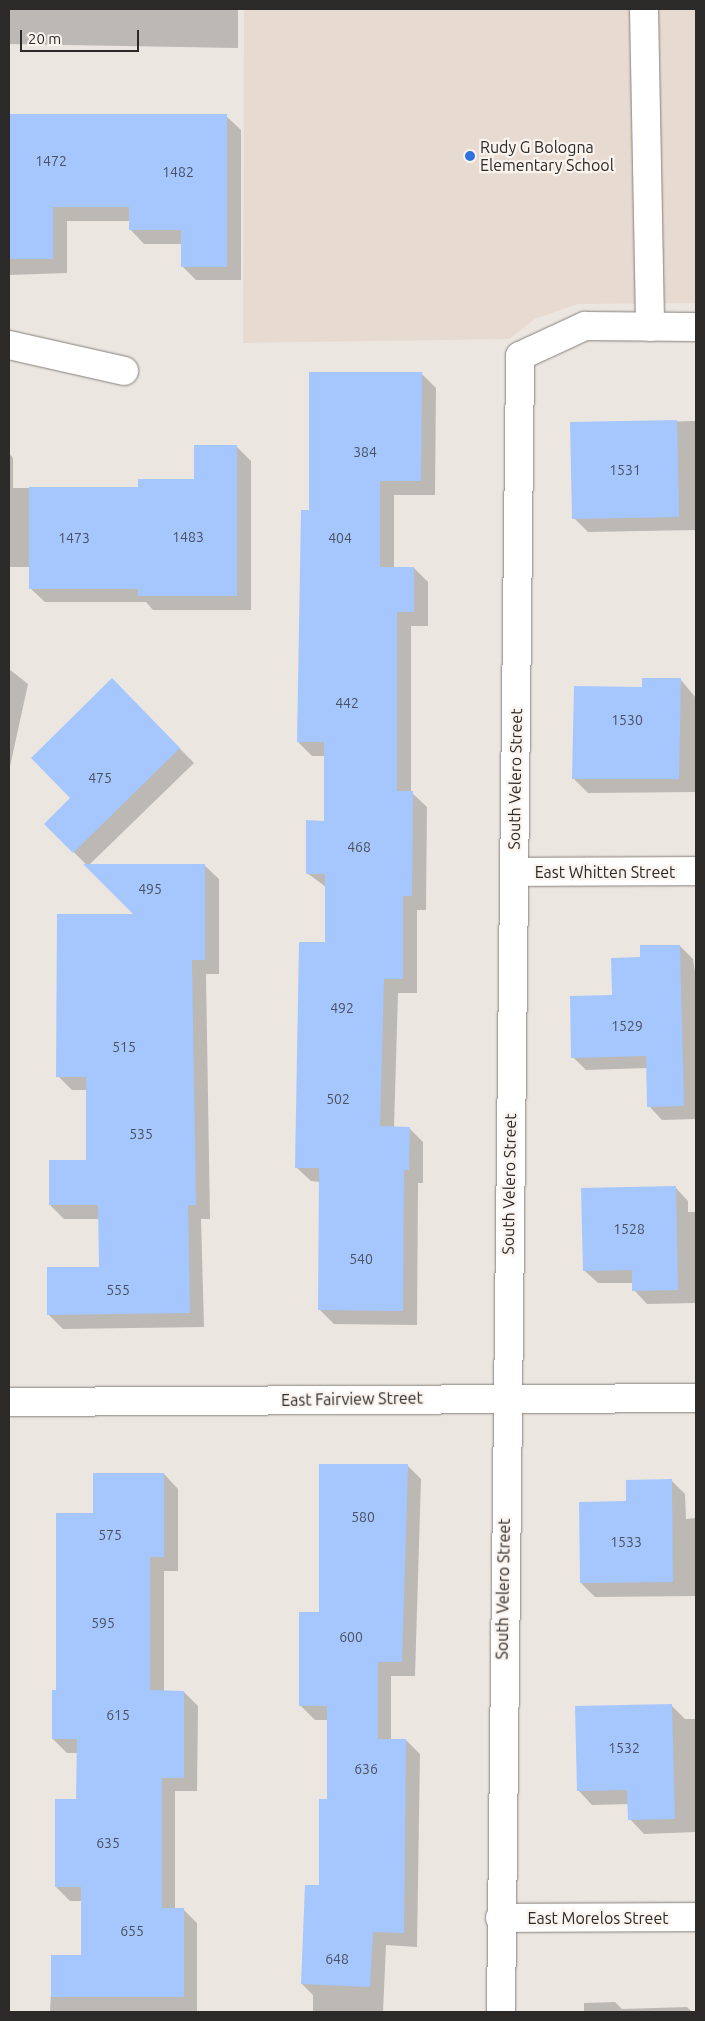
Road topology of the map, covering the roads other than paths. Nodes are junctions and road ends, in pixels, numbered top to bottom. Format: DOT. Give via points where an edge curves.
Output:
graph roads {
  1 [pos="644,9"];
  2 [pos="650,327"];
  3 [pos="696,328"];
  4 [pos="9,345"];
  5 [pos="124,371"];
  6 [pos="696,871"];
  7 [pos="514,872"];
  8 [pos="505,1398"];
  9 [pos="696,1398"];
  10 [pos="9,1402"];
  11 [pos="696,1917"];
  12 [pos="500,1918"];
  13 [pos="501,2012"];
  1 -- 2 [label="street"];
  2 -- 3 [label="street"];
  2 -- 7 [label="street, South Velero Street" via="585,326 520,356"];
  4 -- 5 [label="street"];
  6 -- 7 [label="street, East Whitten Street"];
  7 -- 8 [label="street, South Velero Street"];
  8 -- 9 [label="street, East Fairview Street"];
  8 -- 10 [label="street, East Fairview Street"];
  8 -- 12 [label="street, South Velero Street"];
  11 -- 12 [label="street, East Morelos Street"];
  12 -- 13 [label="street, South Velero Street"];
}
